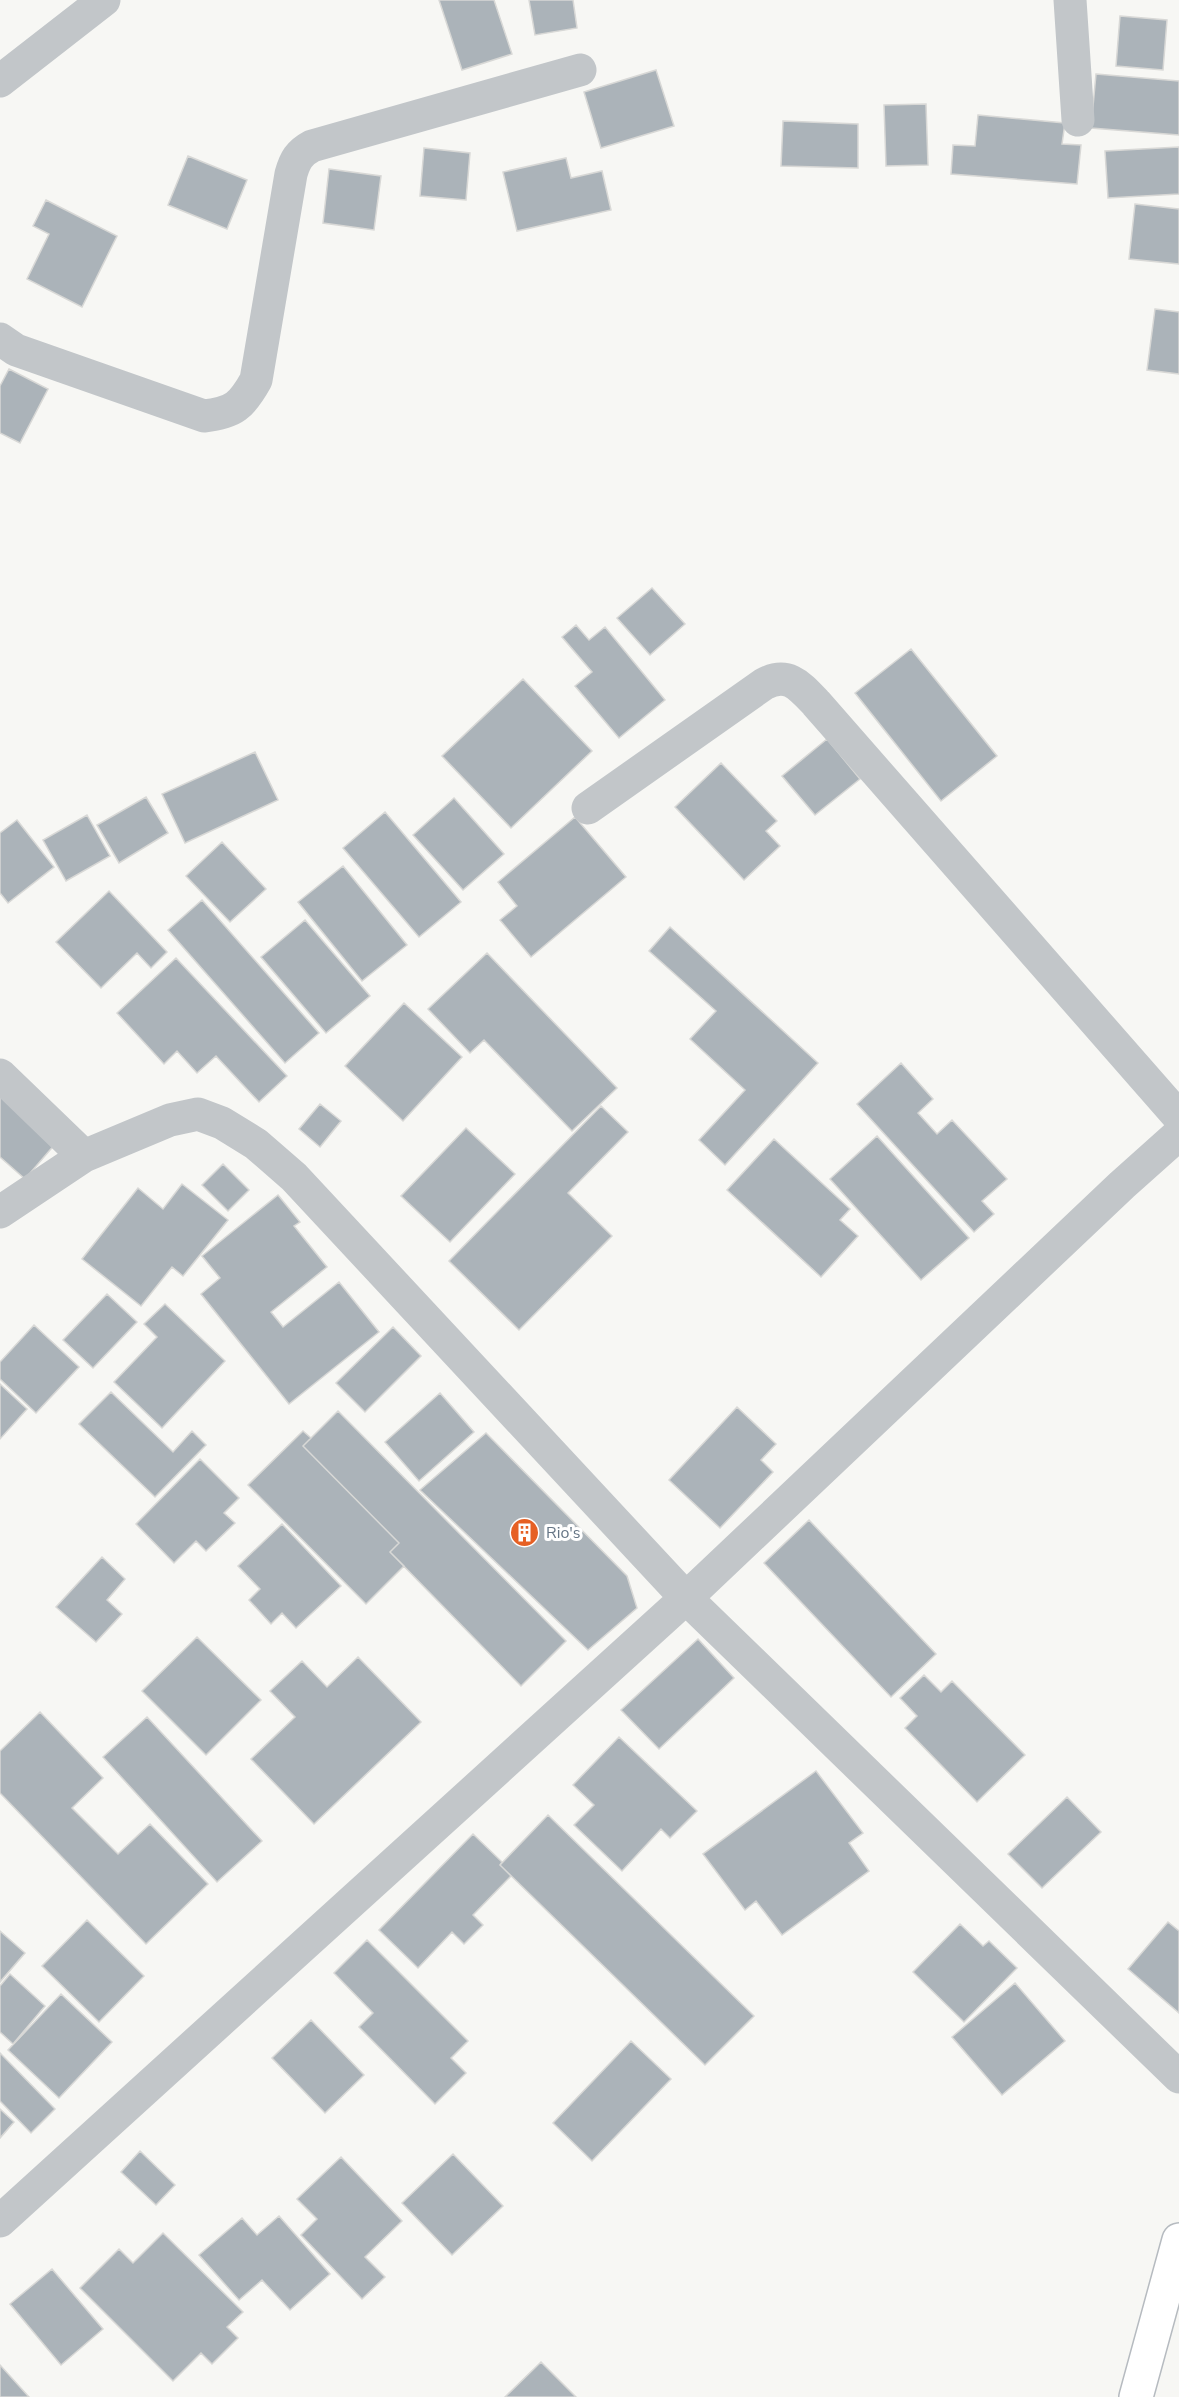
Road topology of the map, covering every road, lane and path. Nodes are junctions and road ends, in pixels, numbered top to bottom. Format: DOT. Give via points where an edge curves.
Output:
graph roads {
  1 [pos="104,0"];
  2 [pos="1070,0"];
  3 [pos="580,70"];
  4 [pos="0,81"];
  5 [pos="1078,120"];
  6 [pos="0,339"];
  7 [pos="588,808"];
  8 [pos="0,1075"];
  9 [pos="1179,1117"];
  10 [pos="1179,1134"];
  11 [pos="84,1156"];
  12 [pos="0,1212"];
  13 [pos="686,1598"];
  14 [pos="1179,2077"];
  15 [pos="0,2221"];
  16 [pos="1179,2240"];
  17 [pos="1136,2397"];
  1 -- 4 [label="street"];
  2 -- 5 [label="street"];
  3 -- 6 [label="street" via="302,151 291,174 256,380 236,408 204,416 16,350"];
  7 -- 9 [label="street" via="764,684 776,677 791,681 824,712"];
  8 -- 11 [label="street"];
  10 -- 13 [label="street"];
  11 -- 12 [label="street"];
  11 -- 13 [label="street" via="170,1120 198,1114 222,1122 256,1144 294,1177"];
  13 -- 14 [label="street"];
  13 -- 15 [label="street"];
  16 -- 17 [label="street"];
}
